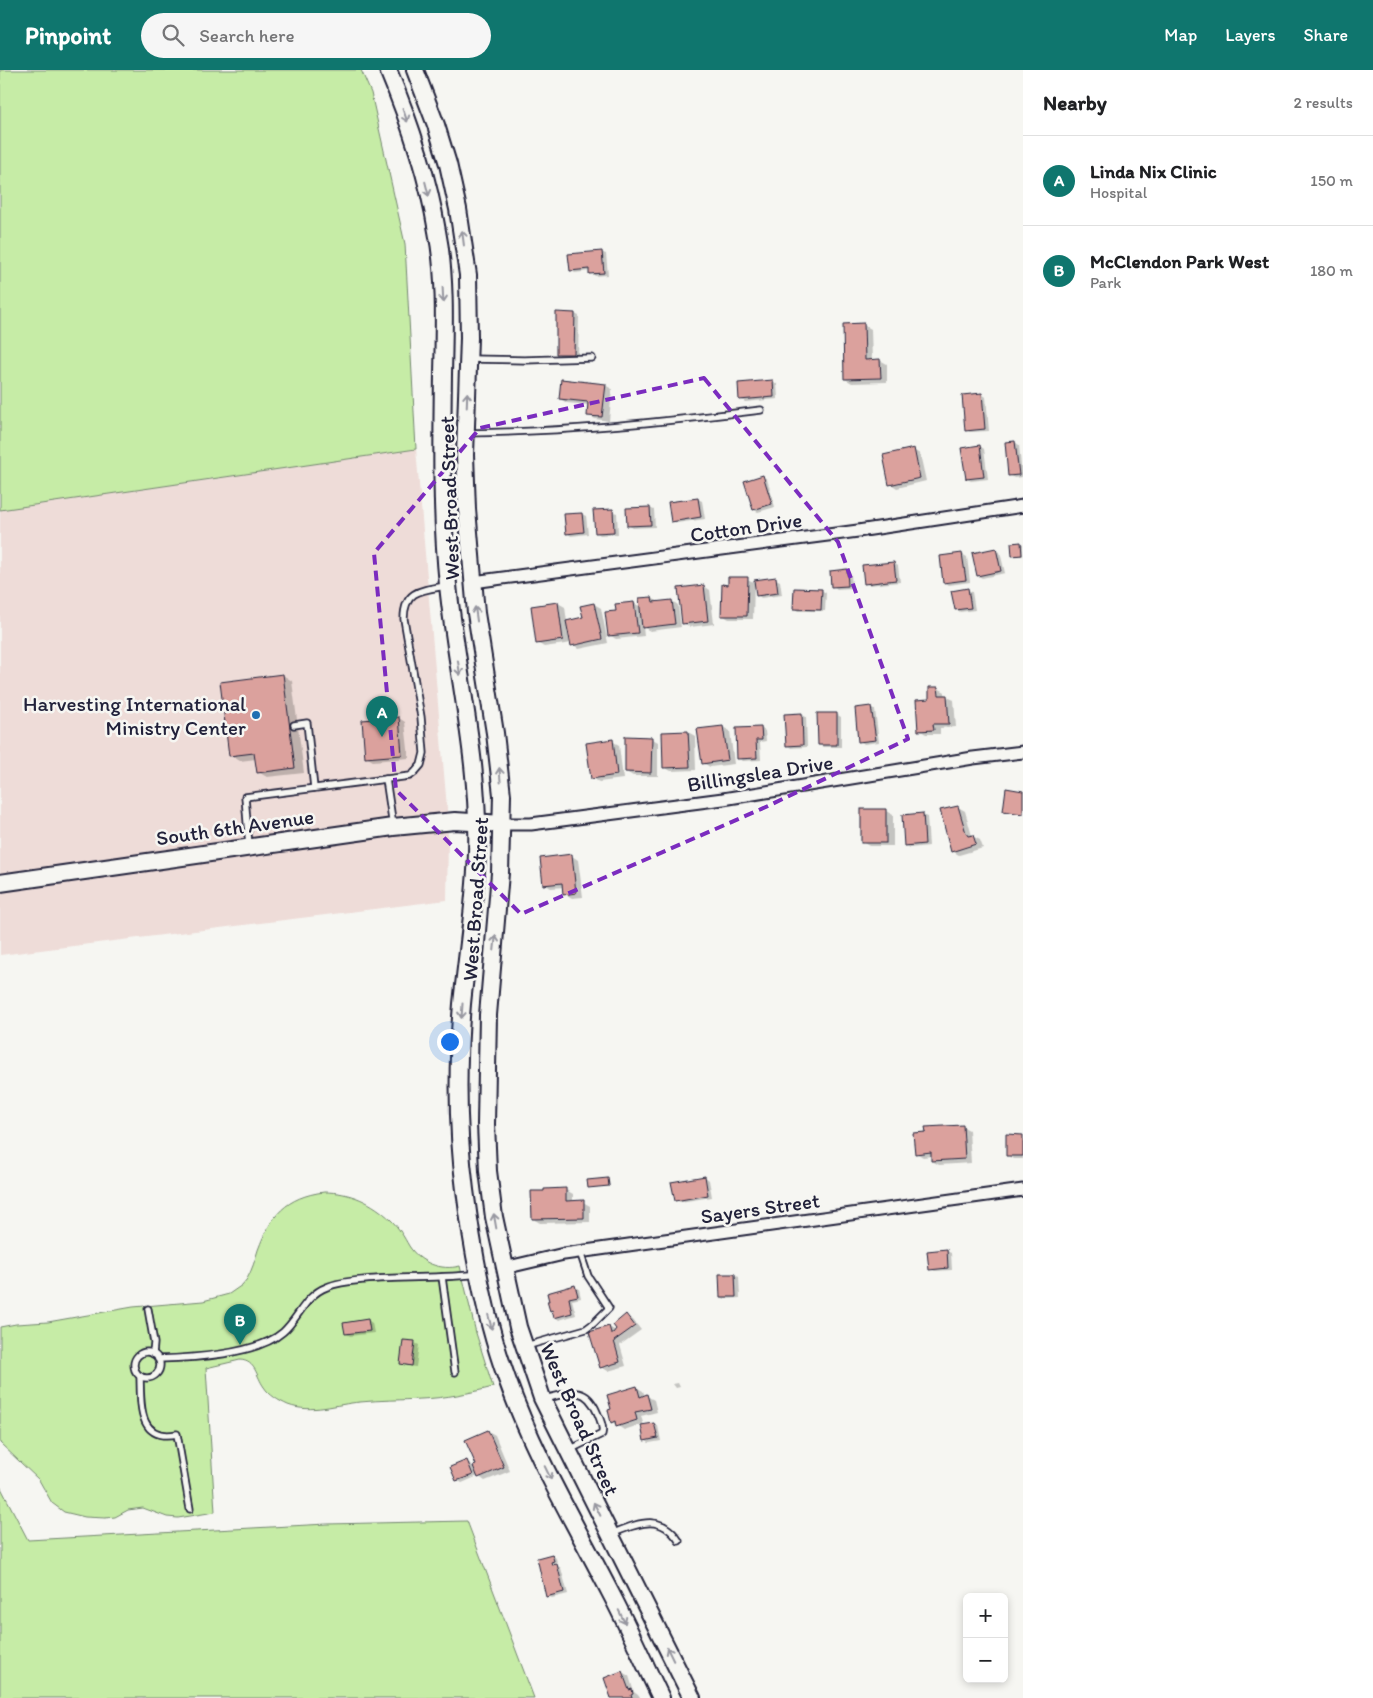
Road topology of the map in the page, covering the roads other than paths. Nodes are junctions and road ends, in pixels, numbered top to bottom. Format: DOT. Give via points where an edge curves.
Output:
graph roads {
  1 [pos="388,70"];
  2 [pos="415,70"];
  3 [pos="592,358"];
  4 [pos="468,359"];
  5 [pos="760,410"];
  6 [pos="466,433"];
  7 [pos="1023,506"];
  8 [pos="473,582"];
  9 [pos="448,585"];
  10 [pos="294,725"];
  11 [pos="1023,752"];
  12 [pos="386,779"];
  13 [pos="314,788"];
  14 [pos="477,823"];
  15 [pos="502,824"];
  16 [pos="393,826"];
  17 [pos="249,846"];
  18 [pos="0,884"];
  19 [pos="1023,1190"];
  20 [pos="580,1252"];
  21 [pos="504,1268"];
  22 [pos="479,1274"];
  23 [pos="442,1277"];
  24 [pos="148,1309"];
  25 [pos="523,1347"];
  26 [pos="153,1354"];
  27 [pos="158,1359"];
  28 [pos="455,1372"];
  29 [pos="140,1376"];
  30 [pos="543,1400"];
  31 [pos="567,1451"];
  32 [pos="190,1509"];
  33 [pos="610,1535"];
  34 [pos="679,1541"];
  35 [pos="661,1698"];
  36 [pos="692,1698"];
  1 -- 9 [label="main road, West Broad Street, one-way" via="404,110 438,233 443,306 442,462"];
  4 -- 2 [label="main road, West Broad Street, one-way" via="468,275 458,209 436,125"];
  3 -- 4 [label="lane"];
  6 -- 4 [label="main road, West Broad Street, one-way"];
  5 -- 6 [label="lane" via="581,428"];
  6 -- 8 [label="main road, West Broad Street" via="467,509"];
  7 -- 8 [label="street, Cotton Drive"];
  8 -- 9 [label="main road"];
  15 -- 8 [label="main road, West Broad Street, one-way" via="497,749"];
  9 -- 12 [label="lane" via="412,594 405,606 404,619 421,717 423,759 418,770 410,776"];
  9 -- 14 [label="main road, West Broad Street, one-way" via="474,760"];
  10 -- 13 [label="lane" via="307,723"];
  11 -- 15 [label="street, Billingslea Drive" via="722,799 531,824"];
  12 -- 13 [label="lane"];
  12 -- 16 [label="lane"];
  13 -- 17 [label="lane" via="245,797"];
  14 -- 15 [label="main road, South 6th Avenue"];
  14 -- 16 [label="main road, South 6th Avenue" via="455,821"];
  14 -- 22 [label="main road, West Broad Street, one-way" via="459,1062 463,1168"];
  21 -- 15 [label="main road, West Broad Street, one-way" via="490,1189 486,1124 488,1015"];
  16 -- 17 [label="main road, South 6th Avenue"];
  17 -- 18 [label="main road, South 6th Avenue"];
  19 -- 20 [label="street, Sayers Street"];
  20 -- 21 [label="street, Sayers Street"];
  20 -- 25 [label="lane" via="588,1276 609,1308 586,1329"];
  21 -- 22 [label="main road"];
  21 -- 25 [label="main road, West Broad Street"];
  22 -- 23 [label="lane"];
  22 -- 35 [label="main road, West Broad Street, one-way" via="500,1358 530,1435"];
  23 -- 27 [label="lane" via="393,1278 331,1285 310,1298 282,1333 268,1342 227,1352"];
  23 -- 28 [label="lane"];
  24 -- 26 [label="lane"];
  25 -- 30 [label="main road, West Broad Street"];
  26 -- 27 [label="lane"];
  26 -- 29 [label="lane" via="146,1352 137,1356 134,1365"];
  27 -- 29 [label="lane" via="160,1364 156,1373 147,1378"];
  29 -- 32 [label="lane" via="142,1411 148,1427 162,1436 177,1434"];
  30 -- 31 [label="main road, West Broad Street"];
  30 -- 31 [label="lane" via="580,1392 588,1397 596,1410 602,1434"];
  33 -- 31 [label="main road, West Broad Street, one-way"];
  33 -- 34 [label="lane" via="638,1523 653,1522 666,1527"];
  36 -- 33 [label="main road, West Broad Street, one-way"];
}
